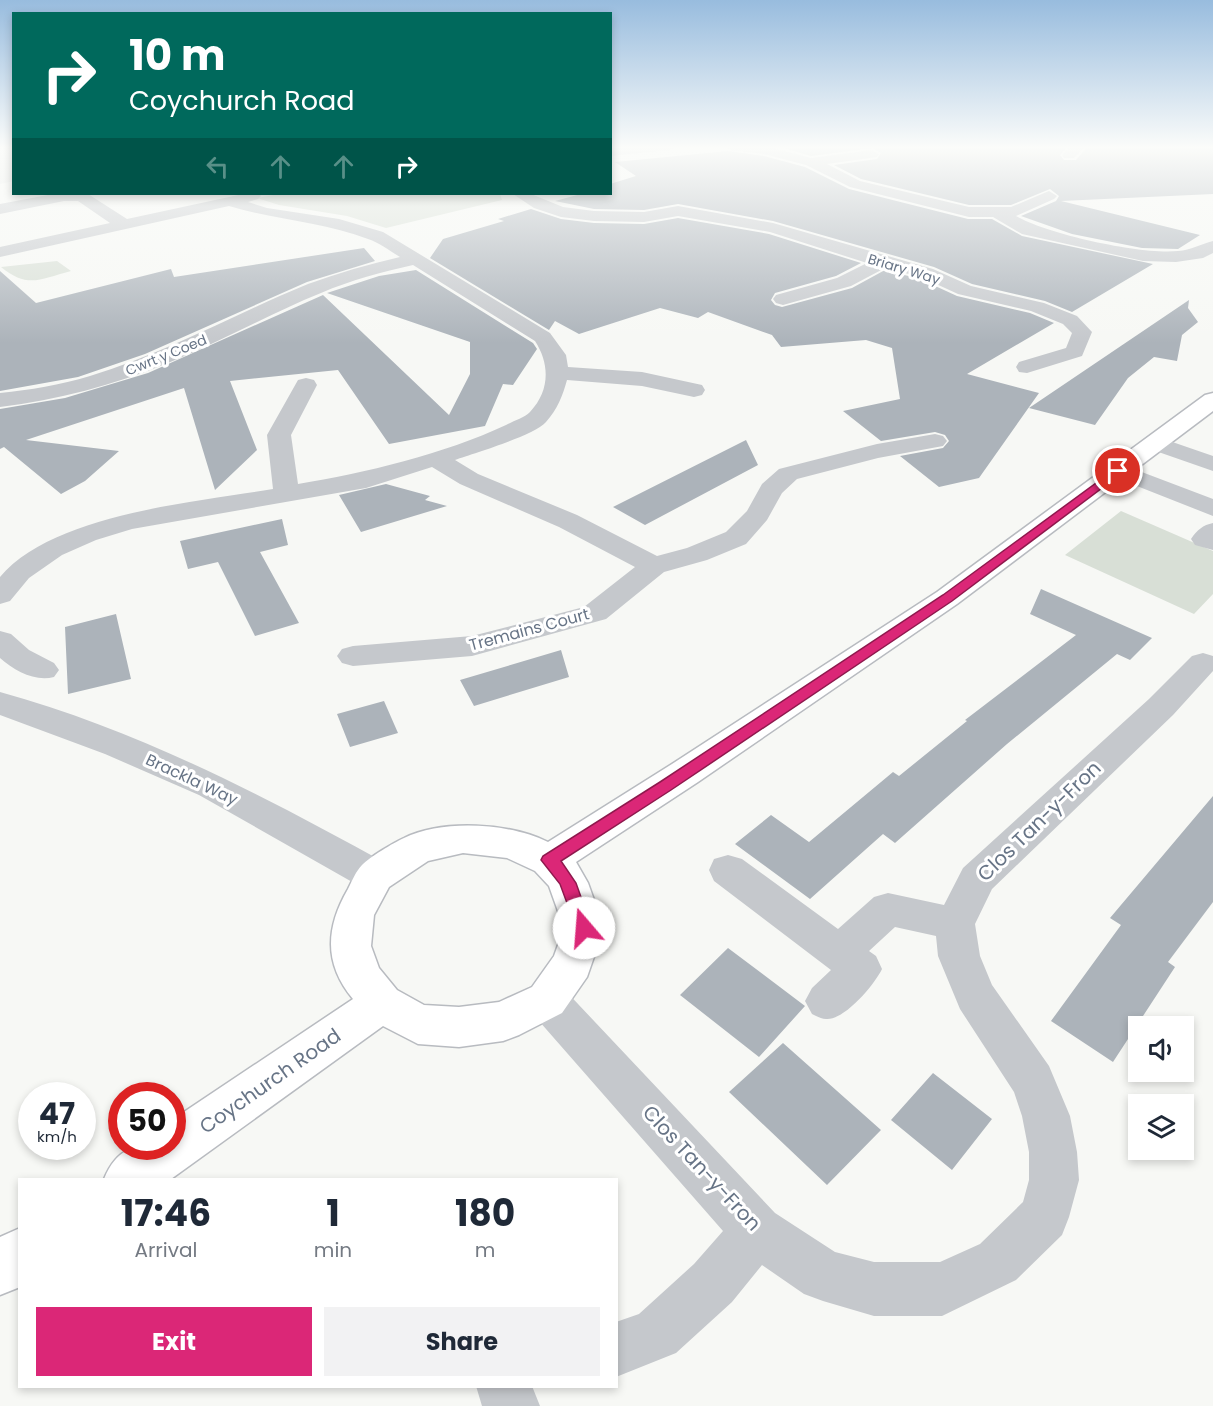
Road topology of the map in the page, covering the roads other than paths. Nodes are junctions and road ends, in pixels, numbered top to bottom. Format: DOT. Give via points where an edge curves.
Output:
graph roads {
  1 [pos="105,212"];
  2 [pos="184,212"];
  3 [pos="264,212"];
  4 [pos="560,212"];
  5 [pos="678,212"];
  6 [pos="978,212"];
  7 [pos="1006,212"];
  8 [pos="998,213"];
  9 [pos="126,225"];
  10 [pos="1213,246"];
  11 [pos="0,252"];
  12 [pos="416,259"];
  13 [pos="883,262"];
  14 [pos="783,299"];
  15 [pos="1027,367"];
  16 [pos="558,373"];
  17 [pos="306,386"];
  18 [pos="694,390"];
  19 [pos="0,399"];
  20 [pos="1209,407"];
  21 [pos="935,441"];
  22 [pos="1155,443"];
  23 [pos="437,459"];
  24 [pos="1213,464"];
  25 [pos="1118,471"];
  26 [pos="288,494"];
  27 [pos="1213,508"];
  28 [pos="1213,531"];
  29 [pos="1213,542"];
  30 [pos="654,566"];
  31 [pos="0,595"];
  32 [pos="0,641"];
  33 [pos="353,656"];
  34 [pos="1203,663"];
  35 [pos="43,670"];
  36 [pos="0,703"];
  37 [pos="549,860"];
  38 [pos="728,870"];
  39 [pos="375,876"];
  40 [pos="955,924"];
  41 [pos="840,953"];
  42 [pos="547,1000"];
  43 [pos="827,1001"];
  44 [pos="382,1003"];
  45 [pos="130,1178"];
  46 [pos="757,1231"];
  47 [pos="18,1256"];
  48 [pos="0,1269"];
  49 [pos="618,1349"];
  1 -- 9 [label="street"];
  2 -- 9 [label="street"];
  3 -- 12 [label="street" via="358,229"];
  4 -- 5 [label="street, Briary Way" via="611,223"];
  5 -- 13 [label="street, Briary Way" via="773,228"];
  6 -- 8 [label="street"];
  7 -- 8 [label="street"];
  8 -- 10 [label="street" via="1028,230 1143,256 1176,257 1197,254"];
  9 -- 11 [label="street"];
  12 -- 16 [label="street" via="543,337 555,355"];
  12 -- 19 [label="street, Cwrt y Coed" via="323,285 110,378"];
  13 -- 14 [label="street" via="844,282"];
  13 -- 15 [label="street, Briary Way" via="927,273 965,290 1037,307 1070,320 1082,332 1076,352"];
  16 -- 18 [label="street" via="642,379"];
  16 -- 23 [label="street" via="550,400 537,419"];
  17 -- 26 [label="street" via="279,435"];
  20 -- 22 [label="main road"];
  21 -- 30 [label="street, Tremains Court" via="788,474 771,489 758,514 736,538"];
  22 -- 24 [label="street"];
  22 -- 25 [label="main road"];
  23 -- 26 [label="street" via="366,480"];
  23 -- 30 [label="street" via="469,479 568,521"];
  25 -- 27 [label="street"];
  25 -- 37 [label="main road" via="947,598"];
  26 -- 31 [label="street" via="129,522 86,534 52,549 27,566"];
  28 -- 29 [label="street" via="1205,538"];
  30 -- 33 [label="street, Tremains Court" via="595,613 472,646"];
  32 -- 35 [label="street" via="18,657"];
  34 -- 40 [label="street, Clos Tan-y-Fron" via="977,879"];
  36 -- 39 [label="street, Brackla Way" via="71,727 187,775"];
  37 -- 39 [label="main road" via="507,843 463,838 418,848"];
  37 -- 42 [label="main road" via="568,883 584,928 572,964"];
  38 -- 41 [label="street"];
  39 -- 44 [label="main road" via="354,914 350,946 361,978"];
  40 -- 41 [label="street" via="888,909"];
  40 -- 46 [label="street, Clos Tan-y-Fron" via="959,956 975,996 1033,1081 1046,1116 1054,1180 1044,1217 998,1262 942,1289 874,1289 824,1275"];
  41 -- 43 [label="street" via="861,969"];
  42 -- 44 [label="main road" via="503,1021 459,1027 417,1024"];
  42 -- 46 [label="street, Clos Tan-y-Fron"];
  44 -- 45 [label="main road, Coychurch Road"];
  46 -- 49 [label="street" via="713,1283 657,1334"];
  47 -- 48 [label="main road"];
}
